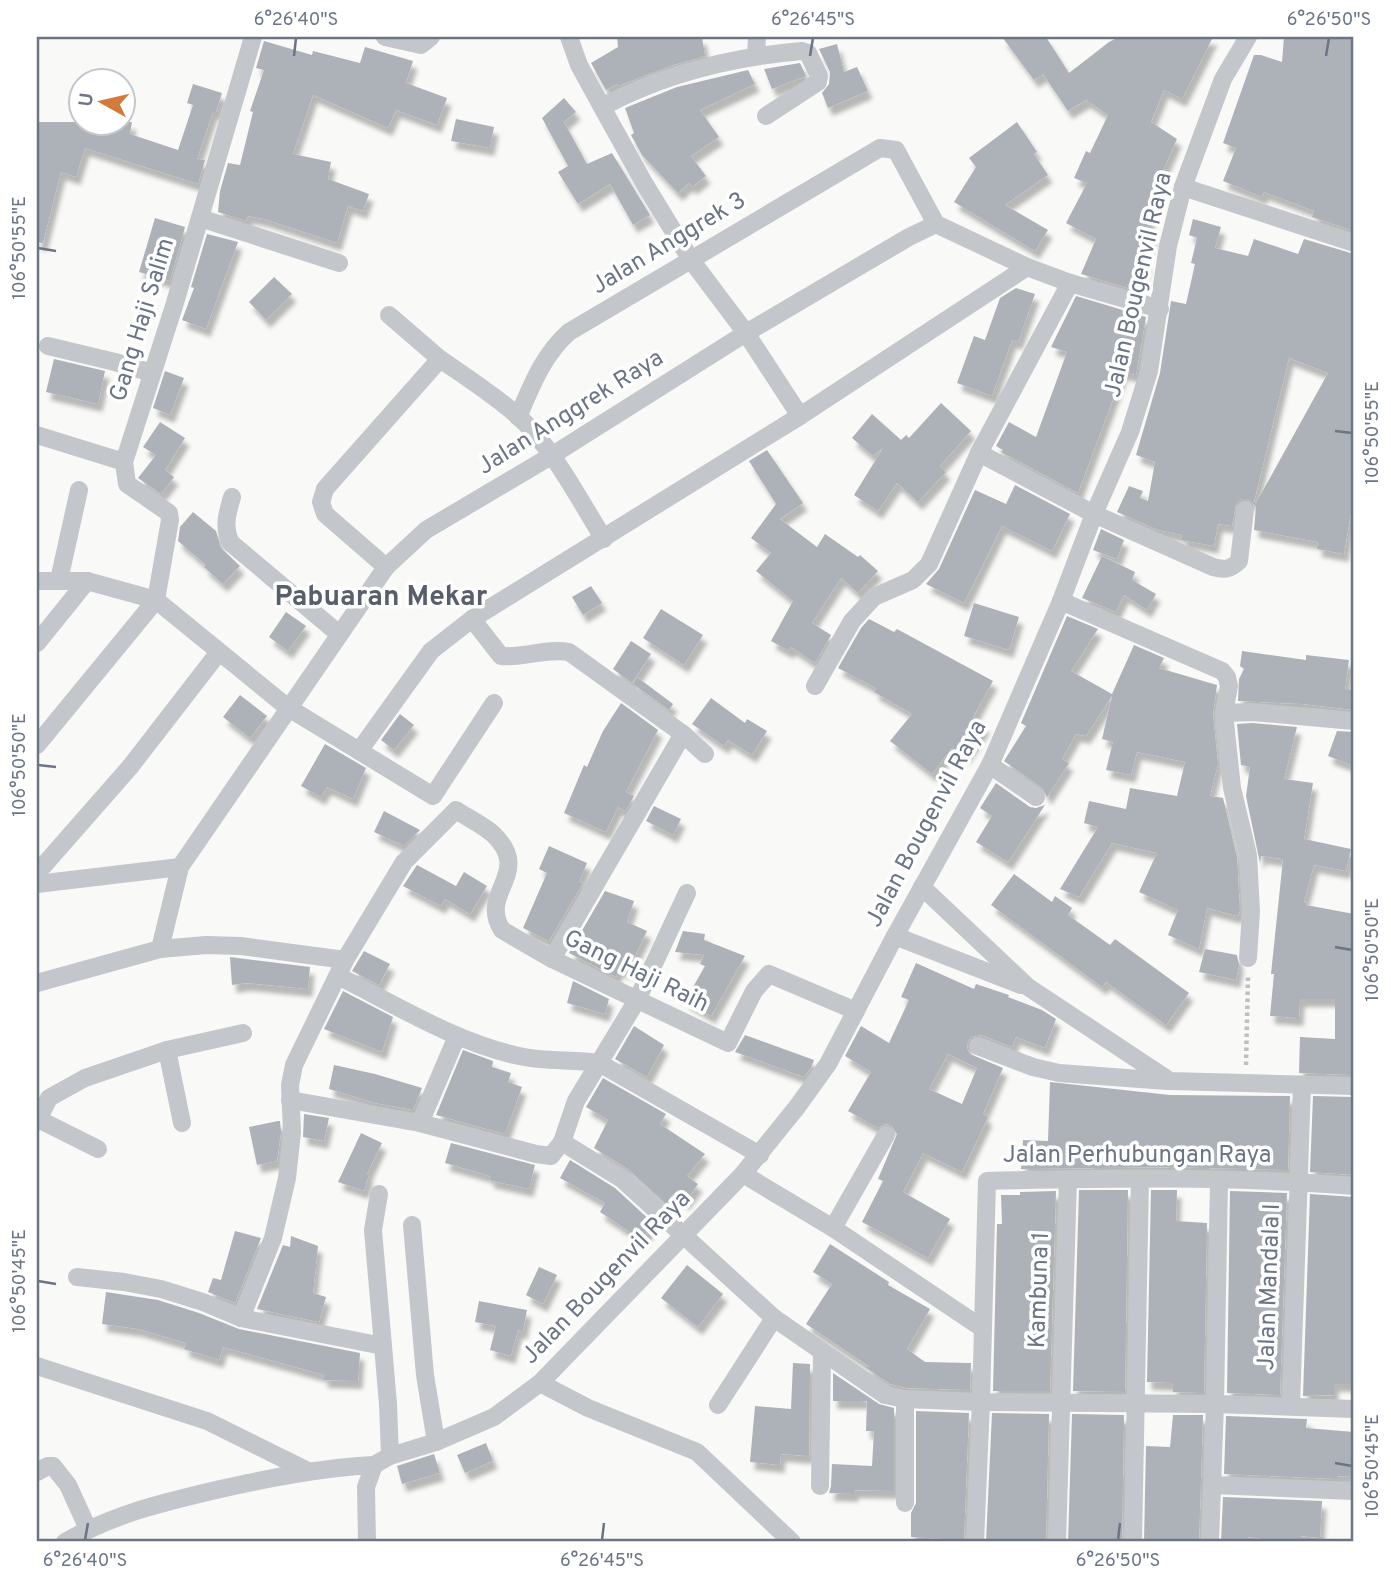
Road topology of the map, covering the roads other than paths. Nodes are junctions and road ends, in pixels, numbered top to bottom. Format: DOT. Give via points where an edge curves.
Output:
graph roads {
  1 [pos="253,37"];
  2 [pos="385,37"];
  3 [pos="431,37"];
  4 [pos="569,37"];
  5 [pos="757,37"];
  6 [pos="1248,37"];
  7 [pos="756,56"];
  8 [pos="602,107"];
  9 [pos="766,116"];
  10 [pos="1184,187"];
  11 [pos="200,218"];
  12 [pos="936,224"];
  13 [pos="1354,243"];
  14 [pos="691,260"];
  15 [pos="339,262"];
  16 [pos="1027,267"];
  17 [pos="1070,283"];
  18 [pos="1160,309"];
  19 [pos="389,315"];
  20 [pos="746,333"];
  21 [pos="48,346"];
  22 [pos="440,359"];
  23 [pos="152,373"];
  24 [pos="800,416"];
  25 [pos="518,417"];
  26 [pos="37,435"];
  27 [pos="979,453"];
  28 [pos="551,456"];
  29 [pos="124,462"];
  30 [pos="79,490"];
  31 [pos="232,497"];
  32 [pos="1245,510"];
  33 [pos="1094,514"];
  34 [pos="604,539"];
  35 [pos="386,567"];
  36 [pos="59,580"];
  37 [pos="37,581"];
  38 [pos="87,581"];
  39 [pos="156,600"];
  40 [pos="1061,601"];
  41 [pos="472,619"];
  42 [pos="339,634"];
  43 [pos="37,643"];
  44 [pos="219,652"];
  45 [pos="815,685"];
  46 [pos="494,703"];
  47 [pos="288,707"];
  48 [pos="1224,713"];
  49 [pos="1354,721"];
  50 [pos="682,733"];
  51 [pos="37,745"];
  52 [pos="359,751"];
  53 [pos="705,754"];
  54 [pos="990,765"];
  55 [pos="1036,797"];
  56 [pos="180,867"];
  57 [pos="37,873"];
  58 [pos="37,884"];
  59 [pos="922,887"];
  60 [pos="687,893"];
  61 [pos="895,936"];
  62 [pos="160,949"];
  63 [pos="1248,958"];
  64 [pos="552,959"];
  65 [pos="341,968"];
  66 [pos="37,982"];
  67 [pos="1028,987"];
  68 [pos="637,1000"];
  69 [pos="856,1011"];
  70 [pos="243,1033"];
  71 [pos="457,1036"];
  72 [pos="978,1046"];
  73 [pos="167,1050"];
  74 [pos="599,1063"];
  75 [pos="1170,1081"];
  76 [pos="1302,1084"];
  77 [pos="1354,1086"];
  78 [pos="290,1100"];
  79 [pos="37,1120"];
  80 [pos="181,1123"];
  81 [pos="420,1123"];
  82 [pos="886,1135"];
  83 [pos="562,1142"];
  84 [pos="98,1149"];
  85 [pos="760,1155"];
  86 [pos="743,1174"];
  87 [pos="1068,1179"];
  88 [pos="1140,1179"];
  89 [pos="1219,1180"];
  90 [pos="1298,1181"];
  91 [pos="1354,1186"];
  92 [pos="379,1194"];
  93 [pos="412,1225"];
  94 [pos="833,1228"];
  95 [pos="684,1234"];
  96 [pos="77,1277"];
  97 [pos="242,1318"];
  98 [pos="774,1318"];
  99 [pos="982,1328"];
  100 [pos="383,1346"];
  101 [pos="822,1353"];
  102 [pos="37,1366"];
  103 [pos="540,1383"];
  104 [pos="905,1399"];
  105 [pos="981,1402"];
  106 [pos="1062,1403"];
  107 [pos="1215,1404"];
  108 [pos="718,1405"];
  109 [pos="1138,1405"];
  110 [pos="1291,1406"];
  111 [pos="1354,1409"];
  112 [pos="436,1442"];
  113 [pos="382,1461"];
  114 [pos="308,1471"];
  115 [pos="37,1472"];
  116 [pos="1212,1485"];
  117 [pos="820,1486"];
  118 [pos="1354,1491"];
  119 [pos="905,1503"];
  120 [pos="88,1529"];
  121 [pos="65,1542"];
  122 [pos="366,1542"];
  123 [pos="792,1542"];
  124 [pos="975,1542"];
  125 [pos="1057,1542"];
  126 [pos="1133,1542"];
  127 [pos="1210,1542"];
  1 -- 11 [label="street, Gang Haji Salim"];
  2 -- 3 [label="street" via="421,45"];
  4 -- 8 [label="street"];
  5 -- 7 [label="street"];
  6 -- 10 [label="street, Jalan Bougenvil Raya" via="1223,79"];
  7 -- 8 [label="street" via="679,74"];
  7 -- 9 [label="street" via="808,52 819,76 809,90"];
  8 -- 14 [label="street"];
  10 -- 13 [label="street"];
  10 -- 18 [label="street, Jalan Bougenvil Raya" via="1168,246"];
  11 -- 15 [label="street"];
  11 -- 23 [label="street, Gang Haji Salim"];
  12 -- 14 [label="street, Jalan Anggrek 3" via="896,150 880,148"];
  12 -- 16 [label="street"];
  12 -- 20 [label="street, Jalan Anggrek Raya"];
  14 -- 20 [label="street"];
  14 -- 25 [label="street, Jalan Anggrek 3" via="554,345"];
  16 -- 17 [label="street"];
  16 -- 24 [label="street"];
  17 -- 18 [label="street"];
  17 -- 27 [label="street"];
  18 -- 33 [label="street, Jalan Bougenvil Raya" via="1134,420"];
  19 -- 22 [label="street"];
  20 -- 24 [label="street"];
  20 -- 28 [label="street, Jalan Anggrek Raya"];
  21 -- 23 [label="street"];
  22 -- 25 [label="street"];
  22 -- 35 [label="street" via="325,489 321,502 325,514"];
  23 -- 29 [label="street, Gang Haji Salim"];
  24 -- 34 [label="street"];
  25 -- 28 [label="street"];
  26 -- 29 [label="street"];
  27 -- 33 [label="street"];
  27 -- 45 [label="street" via="929,564 913,580 874,597 852,621"];
  28 -- 34 [label="street"];
  28 -- 35 [label="street, Jalan Anggrek Raya" via="426,530"];
  29 -- 39 [label="street" via="127,484 169,513"];
  30 -- 36 [label="street"];
  31 -- 42 [label="street" via="226,521 231,543"];
  32 -- 33 [label="street" via="1239,561 1225,570"];
  33 -- 40 [label="street, Jalan Bougenvil Raya"];
  34 -- 41 [label="street"];
  35 -- 42 [label="street, Jalan Anggrek Raya"];
  36 -- 37 [label="street"];
  36 -- 38 [label="street"];
  38 -- 39 [label="street"];
  38 -- 43 [label="street"];
  39 -- 44 [label="street"];
  39 -- 51 [label="street"];
  40 -- 48 [label="street" via="1222,671 1229,686"];
  40 -- 54 [label="street, Jalan Bougenvil Raya"];
  41 -- 50 [label="street" via="501,656 555,649 569,652"];
  41 -- 52 [label="street" via="431,651"];
  42 -- 47 [label="street, Jalan Anggrek Raya"];
  44 -- 47 [label="street"];
  44 -- 57 [label="street" via="130,767"];
  46 -- 52 [label="street" via="433,796"];
  47 -- 52 [label="street"];
  47 -- 56 [label="street, Jalan Anggrek Raya"];
  48 -- 49 [label="street"];
  48 -- 63 [label="street" via="1232,788 1248,855"];
  50 -- 53 [label="street"];
  50 -- 64 [label="street"];
  54 -- 55 [label="street"];
  54 -- 59 [label="street, Jalan Bougenvil Raya"];
  56 -- 58 [label="street"];
  56 -- 62 [label="street"];
  59 -- 61 [label="street, Jalan Bougenvil Raya"];
  59 -- 67 [label="street"];
  60 -- 68 [label="street"];
  61 -- 67 [label="street"];
  61 -- 69 [label="street, Jalan Bougenvil Raya"];
  62 -- 65 [label="street" via="240,946"];
  62 -- 66 [label="street"];
  64 -- 65 [label="street, Gang Haji Raih" via="502,930 494,905 509,870 508,856 494,834 456,810 404,862"];
  64 -- 68 [label="street, Gang Haji Raih"];
  65 -- 71 [label="street"];
  65 -- 78 [label="street" via="295,1065"];
  67 -- 75 [label="street"];
  68 -- 69 [label="street, Gang Haji Raih" via="728,1042 754,991 769,974"];
  68 -- 74 [label="street"];
  69 -- 85 [label="street, Jalan Bougenvil Raya" via="828,1064"];
  70 -- 73 [label="street"];
  71 -- 74 [label="street" via="519,1056"];
  71 -- 81 [label="street"];
  72 -- 75 [label="street" via="1059,1073"];
  73 -- 79 [label="street" via="85,1078 49,1098"];
  73 -- 80 [label="street"];
  74 -- 83 [label="street" via="576,1101"];
  74 -- 85 [label="street"];
  75 -- 76 [label="street"];
  76 -- 77 [label="street"];
  76 -- 90 [label="street, Jalan Mandala I"];
  78 -- 81 [label="street"];
  78 -- 97 [label="street" via="292,1143 287,1178 273,1238"];
  79 -- 84 [label="street"];
  81 -- 83 [label="street" via="551,1156"];
  82 -- 94 [label="street"];
  83 -- 95 [label="street" via="622,1179"];
  85 -- 86 [label="street, Jalan Bougenvil Raya"];
  86 -- 94 [label="street"];
  86 -- 95 [label="street, Jalan Bougenvil Raya"];
  87 -- 88 [label="street, Jalan Perhubungan Raya"];
  87 -- 99 [label="street, Jalan Perhubungan Raya" via="985,1183"];
  87 -- 106 [label="street, Kambuna 1"];
  88 -- 89 [label="street, Jalan Perhubungan Raya"];
  88 -- 109 [label="street"];
  89 -- 90 [label="street, Jalan Perhubungan Raya"];
  89 -- 107 [label="street"];
  90 -- 91 [label="street, Jalan Perhubungan Raya"];
  90 -- 110 [label="street, Jalan Mandala I"];
  92 -- 100 [label="street" via="373,1230"];
  93 -- 112 [label="street" via="425,1375"];
  94 -- 99 [label="street"];
  95 -- 98 [label="street"];
  95 -- 103 [label="street, Jalan Bougenvil Raya"];
  96 -- 97 [label="street" via="161,1289"];
  97 -- 100 [label="street"];
  98 -- 101 [label="street"];
  98 -- 108 [label="street"];
  99 -- 105 [label="street, Jalan Perhubungan Raya"];
  100 -- 113 [label="street"];
  101 -- 104 [label="street" via="877,1391"];
  101 -- 117 [label="street"];
  102 -- 114 [label="street" via="207,1421"];
  103 -- 112 [label="street, Jalan Bougenvil Raya" via="494,1417"];
  103 -- 123 [label="street" via="588,1408 697,1452"];
  104 -- 105 [label="street"];
  104 -- 119 [label="street"];
  105 -- 106 [label="street"];
  105 -- 124 [label="street, Jalan Perhubungan Raya"];
  106 -- 109 [label="street"];
  106 -- 125 [label="street, Kambuna 1"];
  107 -- 109 [label="street"];
  107 -- 110 [label="street"];
  107 -- 116 [label="street"];
  109 -- 126 [label="street"];
  110 -- 111 [label="street"];
  112 -- 113 [label="street, Jalan Bougenvil Raya"];
  113 -- 114 [label="street, Jalan Bougenvil Raya"];
  113 -- 122 [label="street" via="366,1487"];
  114 -- 120 [label="street, Jalan Bougenvil Raya" via="162,1502"];
  115 -- 120 [label="street" via="53,1466 68,1485"];
  116 -- 118 [label="street"];
  116 -- 127 [label="street"];
  120 -- 121 [label="street, Jalan Bougenvil Raya"];
}
